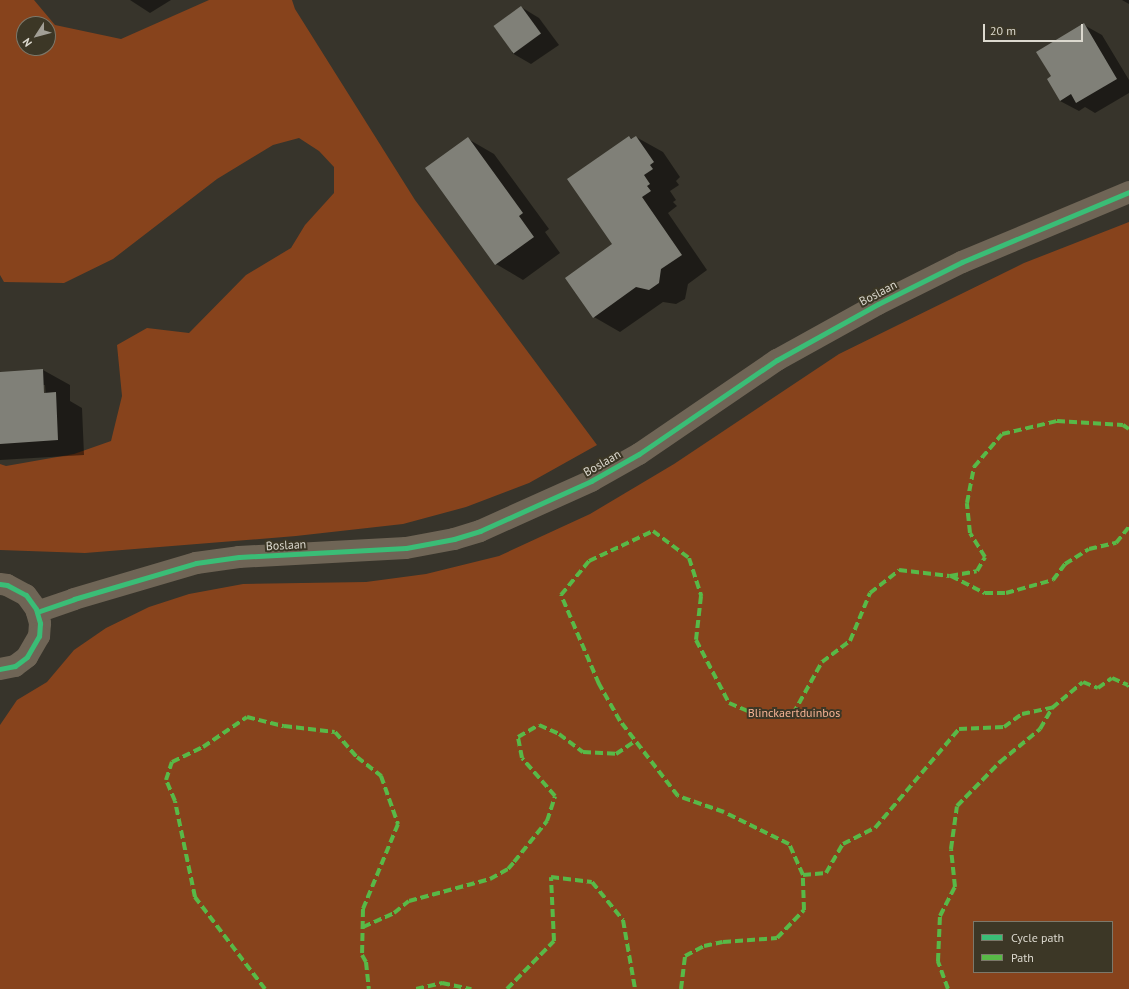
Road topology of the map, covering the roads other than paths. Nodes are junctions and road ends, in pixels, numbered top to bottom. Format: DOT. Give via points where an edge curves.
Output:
graph roads {
  1 [pos="1129,192"];
  2 [pos="0,584"];
  3 [pos="37,612"];
  4 [pos="0,669"];
  1 -- 3 [label="street, Boslaan" via="962,262 878,304 778,360 639,454 592,481 542,506 480,531 454,540 406,548 239,557 196,564"];
  2 -- 3 [label="street" via="26,595"];
  3 -- 4 [label="street" via="39,636 34,649 15,666"];
}
